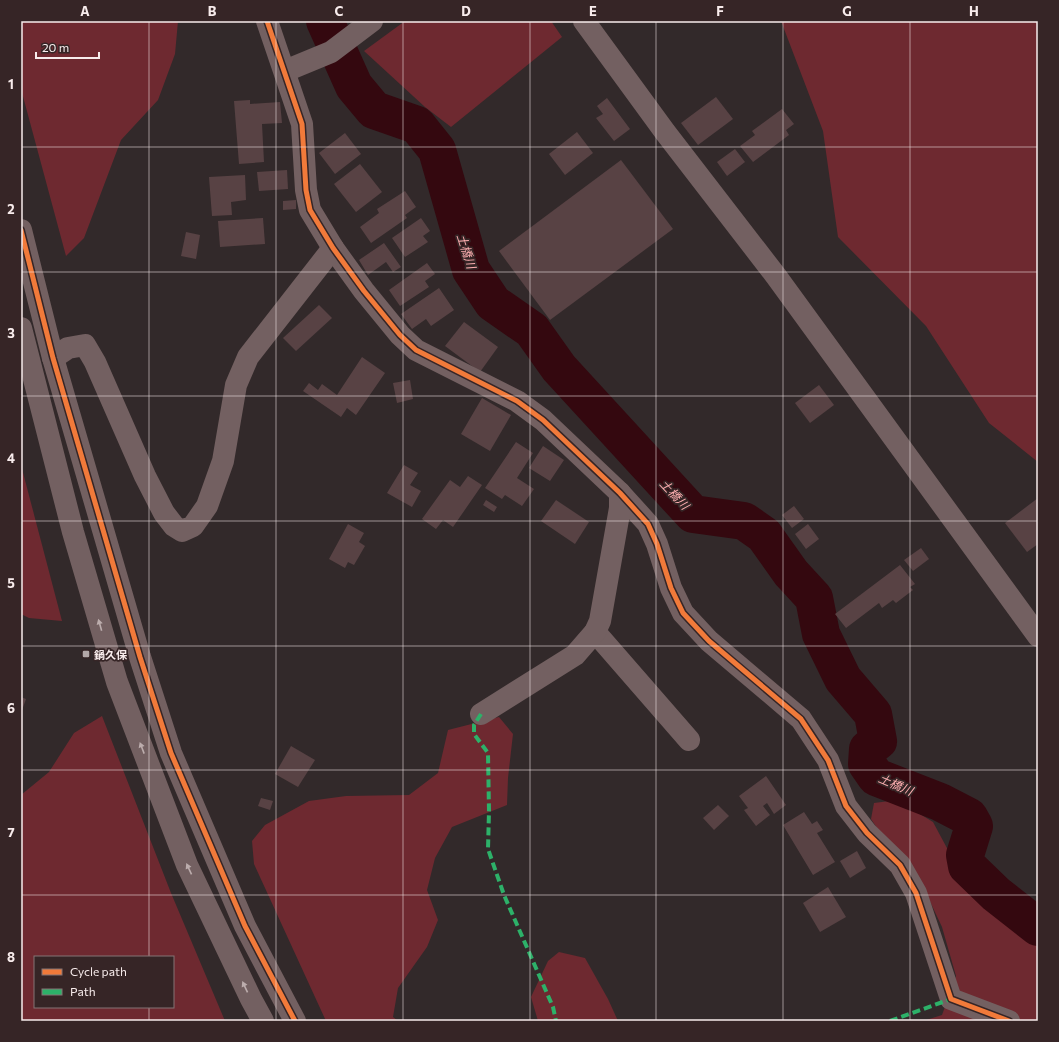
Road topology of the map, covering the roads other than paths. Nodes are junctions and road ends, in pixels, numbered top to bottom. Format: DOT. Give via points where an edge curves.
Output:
graph roads {
  1 [pos="267,21"];
  2 [pos="372,21"];
  3 [pos="585,22"];
  4 [pos="285,71"];
  5 [pos="21,230"];
  6 [pos="333,248"];
  7 [pos="21,328"];
  8 [pos="53,358"];
  9 [pos="620,494"];
  10 [pos="595,632"];
  11 [pos="1038,636"];
  12 [pos="481,714"];
  13 [pos="689,740"];
  14 [pos="263,1021"];
  15 [pos="295,1021"];
  16 [pos="1009,1021"];
  1 -- 4 [label="street"];
  2 -- 4 [label="street" via="331,52"];
  3 -- 11 [label="street" via="665,132 776,276"];
  4 -- 6 [label="street" via="302,124 306,190 310,210"];
  5 -- 8 [label="street"];
  6 -- 8 [label="street" via="248,357 236,385 223,460 207,506 193,526 182,531 164,514 85,345 68,348"];
  6 -- 9 [label="street" via="364,291 400,335 416,350 517,401 543,420"];
  14 -- 7 [label="street, one-way" via="250,999 187,865 117,682 73,532"];
  8 -- 15 [label="street" via="140,657 171,753 245,926"];
  9 -- 10 [label="street" via="620,508 600,621"];
  9 -- 16 [label="street" via="648,524 657,544 670,588 683,613 708,641 801,719 828,760 846,806 867,833 900,865 916,893 951,999"];
  10 -- 12 [label="street" via="575,655"];
  10 -- 13 [label="street"];
}
